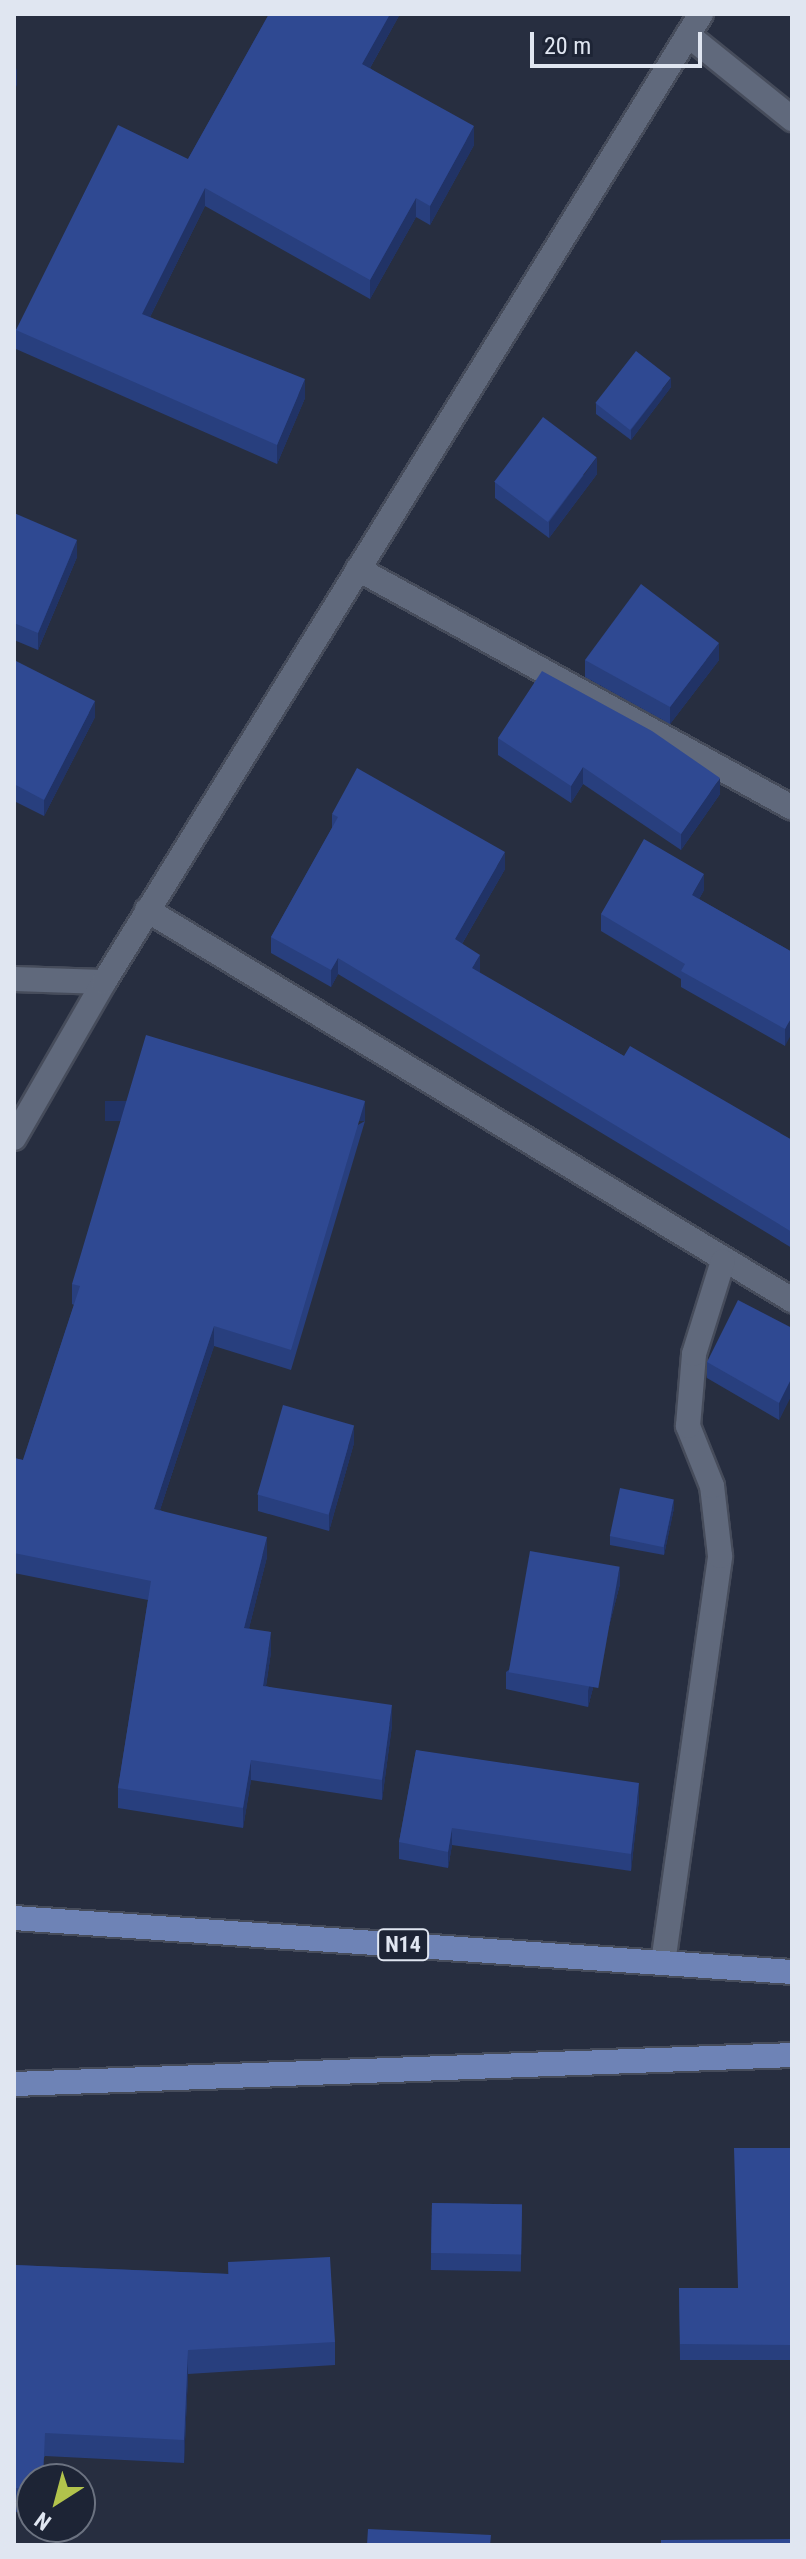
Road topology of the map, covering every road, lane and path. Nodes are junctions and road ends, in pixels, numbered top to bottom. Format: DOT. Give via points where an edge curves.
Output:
graph roads {
  1 [pos="701,14"];
  2 [pos="688,35"];
  3 [pos="792,119"];
  4 [pos="358,569"];
  5 [pos="792,808"];
  6 [pos="147,910"];
  7 [pos="14,979"];
  8 [pos="104,982"];
  9 [pos="14,1138"];
  10 [pos="723,1261"];
  11 [pos="792,1300"];
  12 [pos="14,1918"];
  13 [pos="663,1963"];
  14 [pos="792,1972"];
  15 [pos="792,2055"];
  16 [pos="14,2084"];
  1 -- 2 [label="street"];
  2 -- 3 [label="street"];
  2 -- 4 [label="street"];
  4 -- 5 [label="street"];
  4 -- 6 [label="street"];
  6 -- 8 [label="street"];
  6 -- 10 [label="street"];
  7 -- 8 [label="street"];
  8 -- 9 [label="street"];
  10 -- 11 [label="street"];
  10 -- 13 [label="street" via="694,1354 688,1426 712,1486 720,1556"];
  12 -- 13 [label="main road, N14"];
  13 -- 14 [label="main road, N14"];
  15 -- 16 [label="main road"];
}
